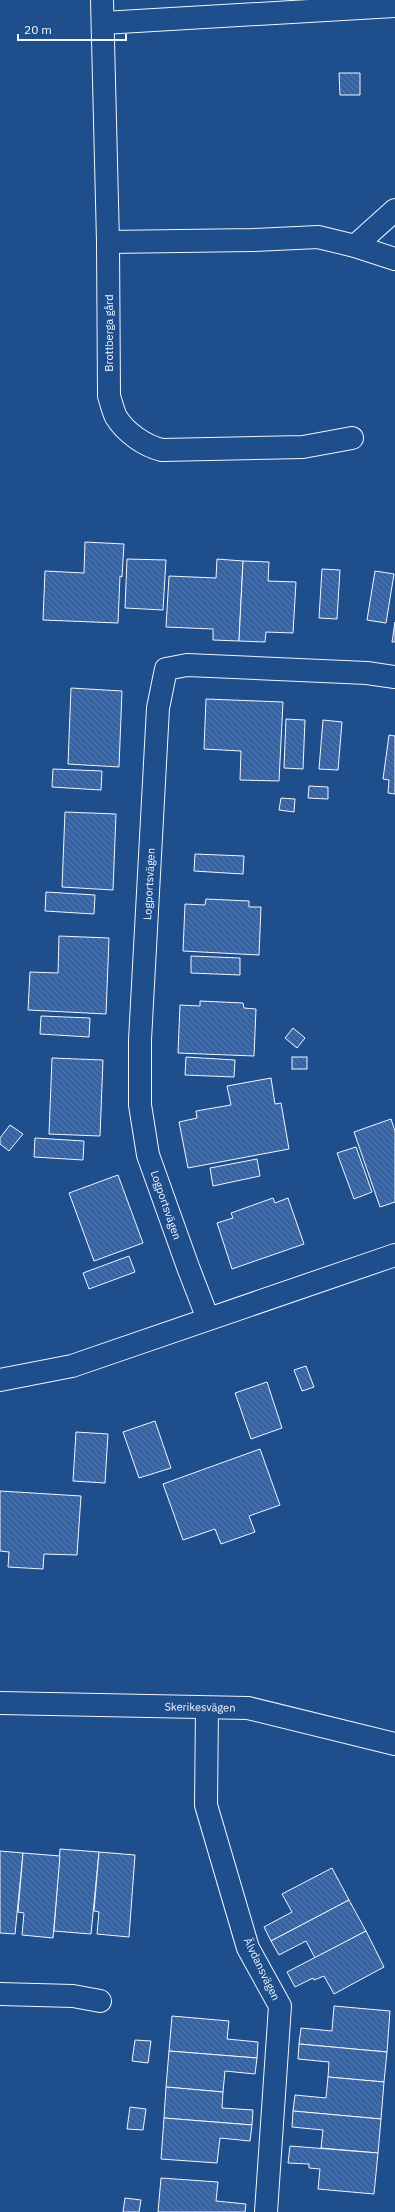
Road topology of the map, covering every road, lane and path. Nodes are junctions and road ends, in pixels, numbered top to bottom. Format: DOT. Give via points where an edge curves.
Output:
graph roads {
  1 [pos="102,0"];
  2 [pos="395,6"];
  3 [pos="103,23"];
  4 [pos="395,210"];
  5 [pos="108,242"];
  6 [pos="355,246"];
  7 [pos="395,259"];
  8 [pos="352,438"];
  9 [pos="395,677"];
  10 [pos="395,1255"];
  11 [pos="208,1319"];
  12 [pos="0,1380"];
  13 [pos="0,1703"];
  14 [pos="207,1708"];
  15 [pos="395,1744"];
  16 [pos="0,1994"];
  17 [pos="100,2002"];
  18 [pos="266,2212"];
  1 -- 3 [label="street, Brottberga gård"];
  2 -- 3 [label="street"];
  3 -- 5 [label="street, Brottberga gård"];
  4 -- 6 [label="street"];
  5 -- 6 [label="street" via="318,237"];
  5 -- 8 [label="street, Brottberga gård" via="109,396 116,417 136,438 162,450 303,447"];
  6 -- 7 [label="street"];
  9 -- 11 [label="street, Logportsvägen" via="367,673 187,666 166,669 158,708 140,1040 140,1105 148,1156"];
  10 -- 11 [label="street"];
  11 -- 12 [label="street" via="72,1366"];
  13 -- 14 [label="street, Skerikesvägen"];
  14 -- 15 [label="street, Skerikesvägen" via="248,1708"];
  14 -- 18 [label="street, Älvdansvägen" via="206,1805 248,1948 280,2006"];
  16 -- 17 [label="street" via="73,1996"];
}
